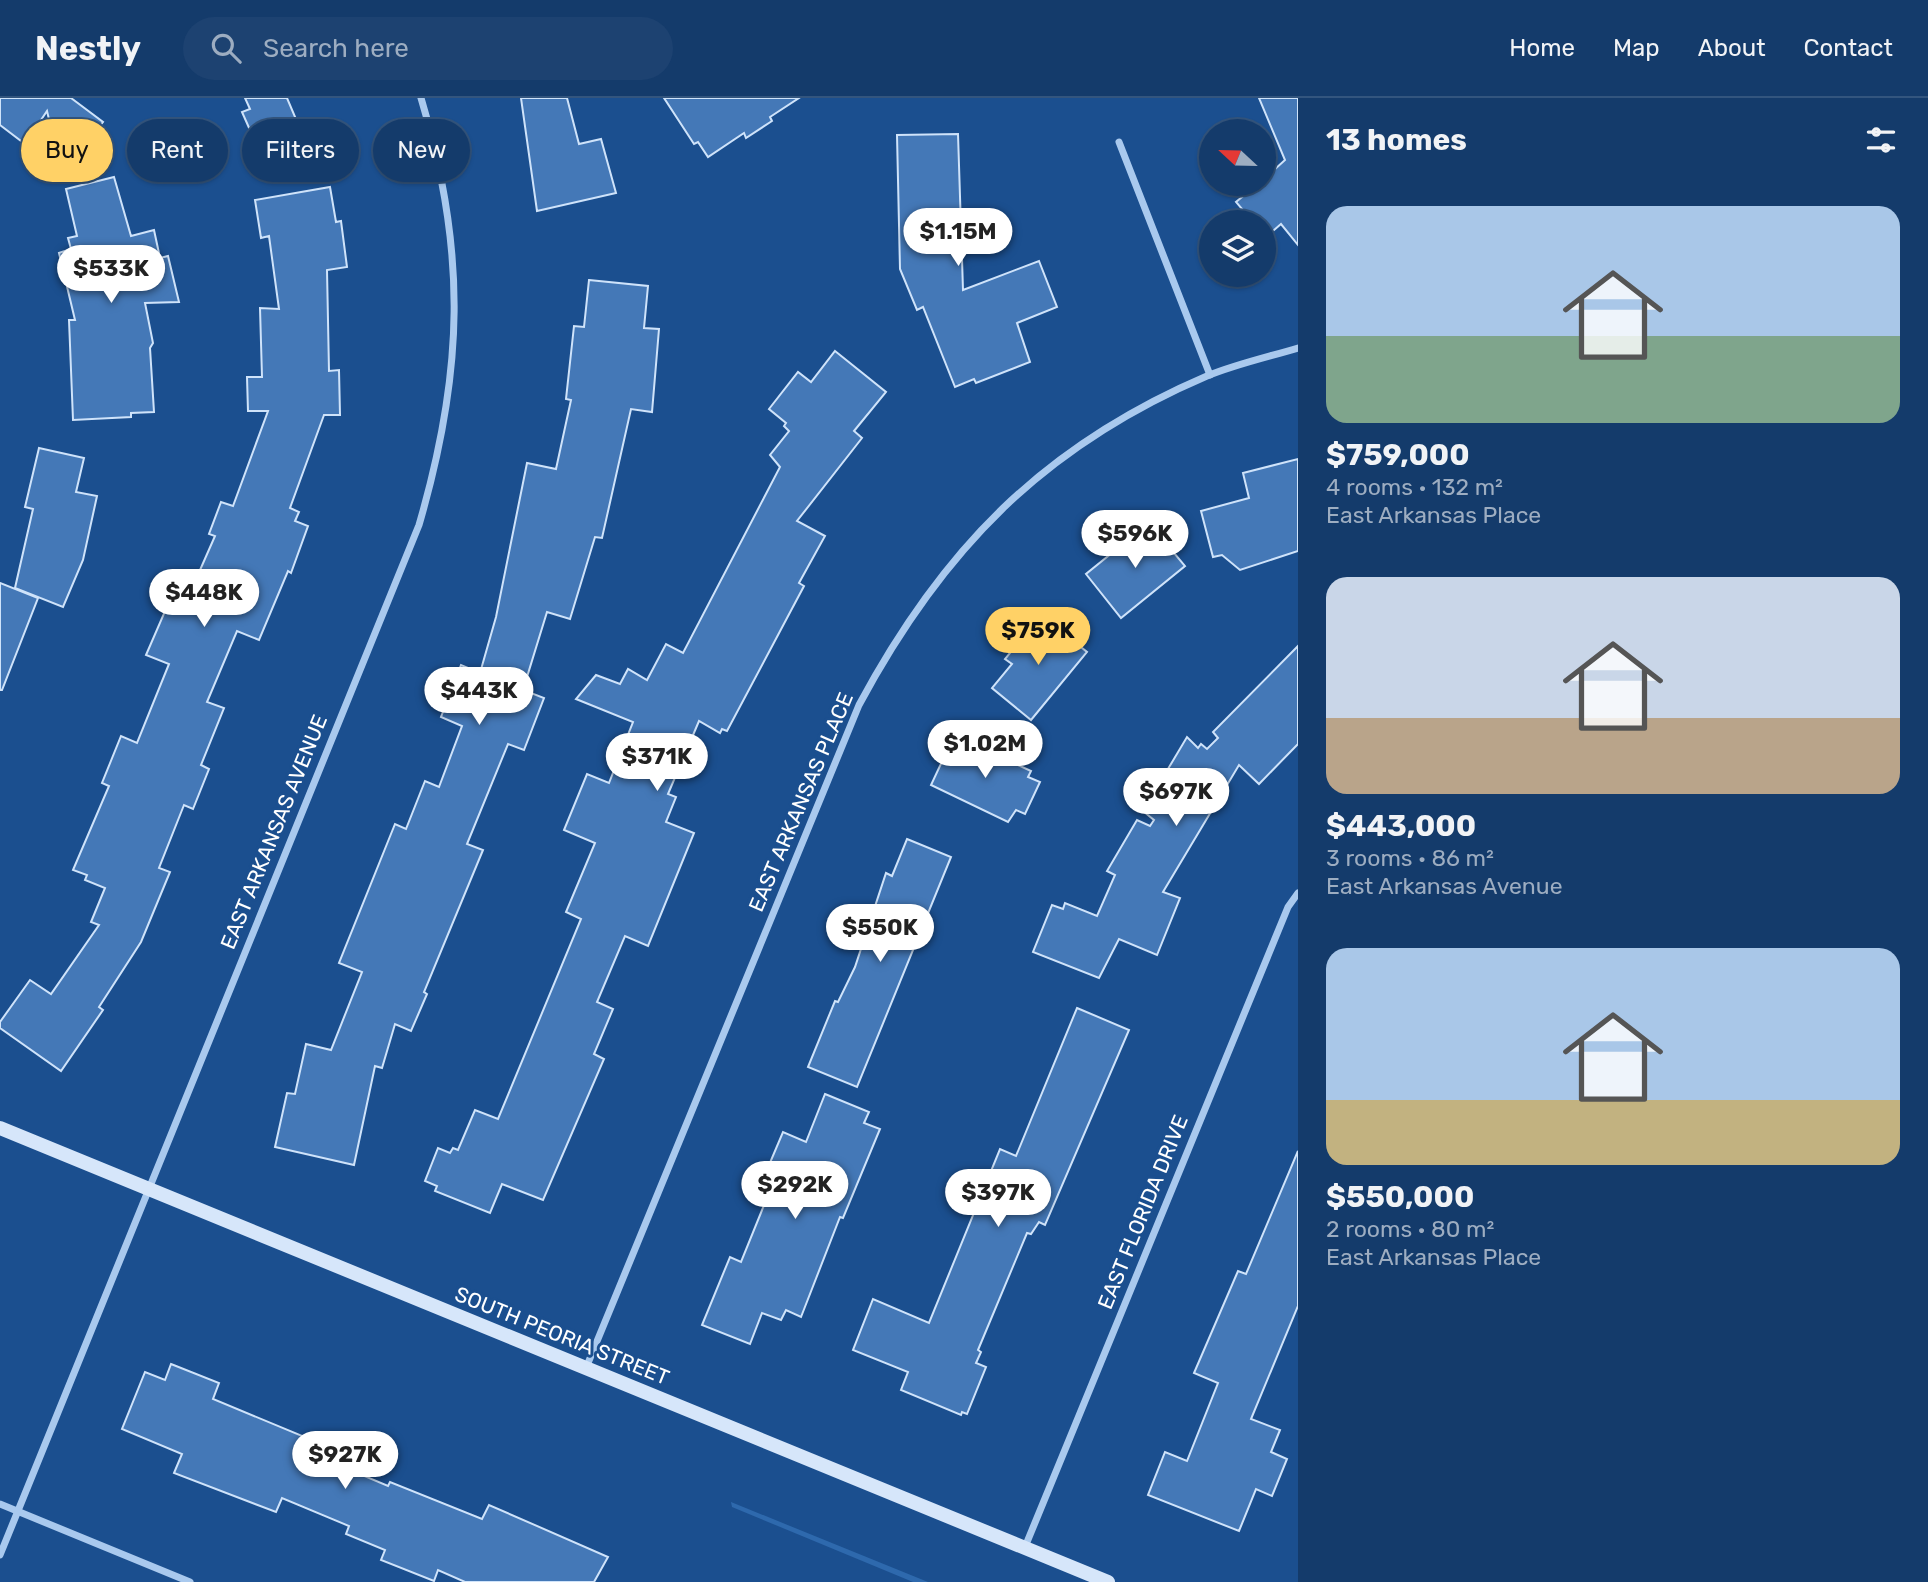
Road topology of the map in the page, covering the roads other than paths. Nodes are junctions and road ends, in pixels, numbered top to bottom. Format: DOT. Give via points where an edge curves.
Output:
graph roads {
  1 [pos="421,98"];
  2 [pos="1119,142"];
  3 [pos="1298,348"];
  4 [pos="1210,375"];
  5 [pos="1298,892"];
  6 [pos="0,1128"];
  7 [pos="148,1189"];
  8 [pos="586,1368"];
  9 [pos="0,1504"];
  10 [pos="18,1511"];
  11 [pos="1025,1547"];
  12 [pos="0,1555"];
  13 [pos="190,1582"];
  14 [pos="1108,1582"];
  1 -- 7 [label="street, EAST ARKANSAS AVENUE" via="437,152 456,289 451,391 438,459 419,525"];
  2 -- 4 [label="street"];
  3 -- 4 [label="street, EAST ARKANSAS PLACE"];
  4 -- 8 [label="street, EAST ARKANSAS PLACE" via="1107,427 1050,466 974,535 891,644 859,705"];
  5 -- 11 [label="street, EAST FLORIDA DRIVE"];
  6 -- 7 [label="main road, SOUTH PEORIA STREET"];
  7 -- 8 [label="main road, SOUTH PEORIA STREET"];
  7 -- 10 [label="street, EAST ARKANSAS AVENUE"];
  8 -- 11 [label="main road, SOUTH PEORIA STREET"];
  9 -- 10 [label="street"];
  10 -- 12 [label="street, EAST ARKANSAS AVENUE"];
  10 -- 13 [label="street"];
  11 -- 14 [label="main road, SOUTH PEORIA STREET"];
}
